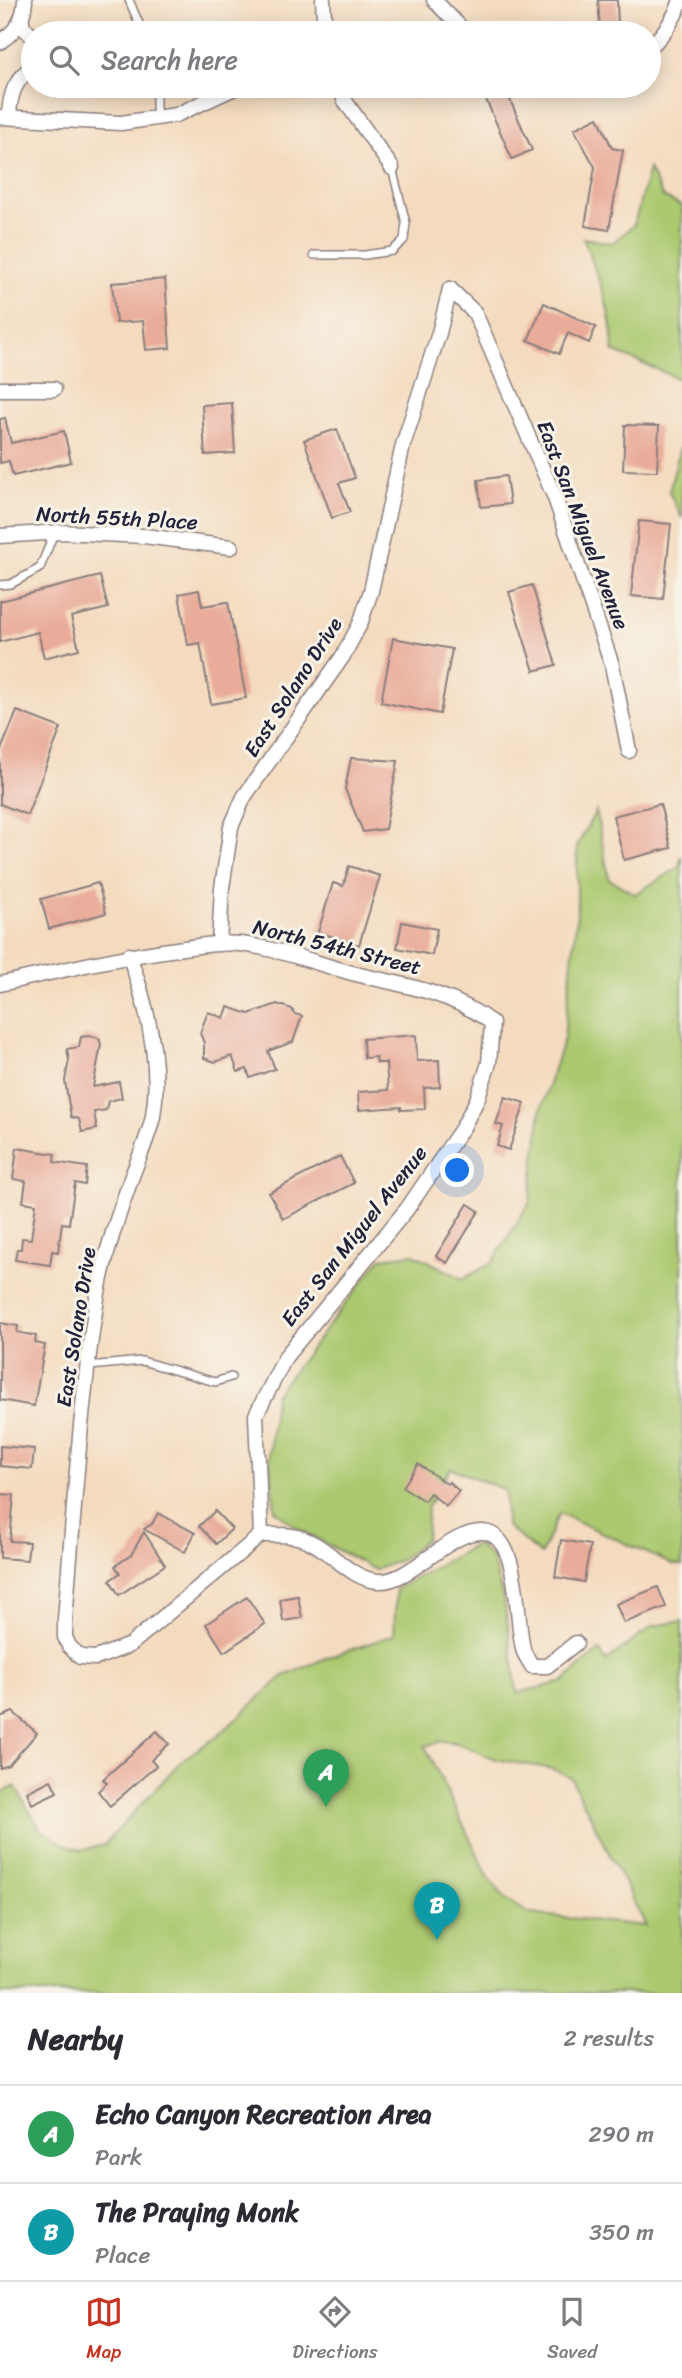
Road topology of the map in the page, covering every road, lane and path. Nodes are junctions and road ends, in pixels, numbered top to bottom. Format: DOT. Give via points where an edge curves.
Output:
graph roads {
  1 [pos="25,0"];
  2 [pos="130,0"];
  3 [pos="323,0"];
  4 [pos="434,0"];
  5 [pos="680,9"];
  6 [pos="22,21"];
  7 [pos="138,21"];
  8 [pos="324,21"];
  9 [pos="454,21"];
  10 [pos="21,22"];
  11 [pos="661,35"];
  12 [pos="0,42"];
  13 [pos="21,79"];
  14 [pos="156,98"];
  15 [pos="212,98"];
  16 [pos="344,98"];
  17 [pos="4,117"];
  18 [pos="156,117"];
  19 [pos="392,168"];
  20 [pos="314,255"];
  21 [pos="450,289"];
  22 [pos="0,389"];
  23 [pos="54,389"];
  24 [pos="54,533"];
  25 [pos="0,536"];
  26 [pos="231,547"];
  27 [pos="0,585"];
  28 [pos="629,751"];
  29 [pos="219,944"];
  30 [pos="129,955"];
  31 [pos="0,984"];
  32 [pos="492,1023"];
  33 [pos="89,1366"];
  34 [pos="231,1377"];
  35 [pos="261,1535"];
  36 [pos="576,1643"];
  1 -- 6 [label="street"];
  2 -- 7 [label="lane"];
  3 -- 8 [label="street"];
  4 -- 9 [label="street"];
  5 -- 11 [label="street"];
  10 -- 12 [label="street"];
  13 -- 17 [label="street"];
  14 -- 18 [label="lane"];
  15 -- 18 [label="street" via="176,114"];
  16 -- 19 [label="street"];
  17 -- 18 [label="street" via="121,122"];
  19 -- 20 [label="lane" via="406,223 404,240 392,251"];
  21 -- 28 [label="street, East San Miguel Avenue" via="475,313 555,498 612,665"];
  21 -- 29 [label="street, East Solano Drive" via="403,445 360,624 343,656 244,797 231,827"];
  22 -- 23 [label="street"];
  24 -- 25 [label="street, North 55th Place"];
  24 -- 26 [label="street, North 55th Place" via="144,536"];
  24 -- 27 [label="lane" via="40,568"];
  29 -- 30 [label="street, North 54th Street"];
  29 -- 32 [label="street, North 54th Street" via="276,950 430,991 474,1009"];
  30 -- 31 [label="street, North 54th Street"];
  30 -- 33 [label="street, East Solano Drive" via="150,1029 156,1083 153,1118 113,1228 97,1297"];
  32 -- 35 [label="street, East San Miguel Avenue" via="489,1063 463,1127 407,1209 286,1356 256,1415"];
  33 -- 34 [label="lane" via="142,1361 215,1382"];
  33 -- 35 [label="street, East Solano Drive" via="65,1637 80,1657 96,1658 130,1645"];
  35 -- 36 [label="street" via="306,1540 352,1571 382,1581 407,1571 465,1534 493,1535 510,1564 524,1651 533,1666 547,1666"];
}
